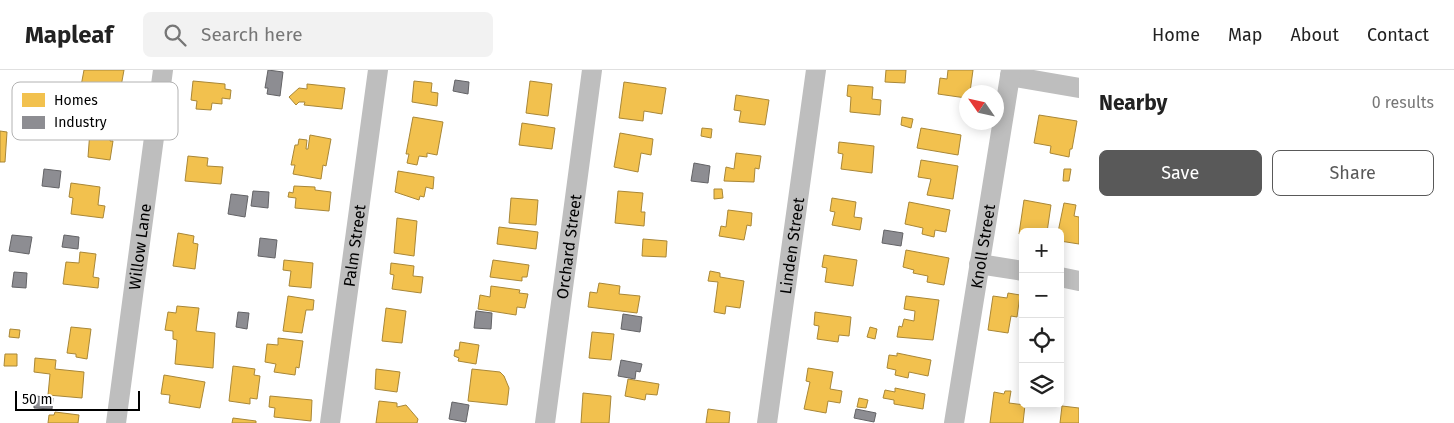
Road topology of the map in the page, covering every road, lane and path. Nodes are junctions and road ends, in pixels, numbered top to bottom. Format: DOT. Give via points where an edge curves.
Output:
graph roads {
  1 [pos="378,70"];
  2 [pos="592,70"];
  3 [pos="816,70"];
  4 [pos="1011,73"];
  5 [pos="1079,88"];
  6 [pos="154,140"];
  7 [pos="979,264"];
  8 [pos="1019,270"];
  9 [pos="1064,279"];
  10 [pos="1079,281"];
  11 [pos="116,423"];
  12 [pos="330,423"];
  13 [pos="545,423"];
  14 [pos="767,423"];
  15 [pos="954,423"];
  1 -- 12 [label="street, Palm Street"];
  2 -- 13 [label="street, Orchard Street"];
  3 -- 14 [label="street, Linden Street"];
  4 -- 5 [label="street"];
  4 -- 7 [label="street, Knoll Street"];
  6 -- 11 [label="street, Willow Lane"];
  7 -- 8 [label="street"];
  7 -- 15 [label="street, Knoll Street"];
  9 -- 10 [label="street"];
}
